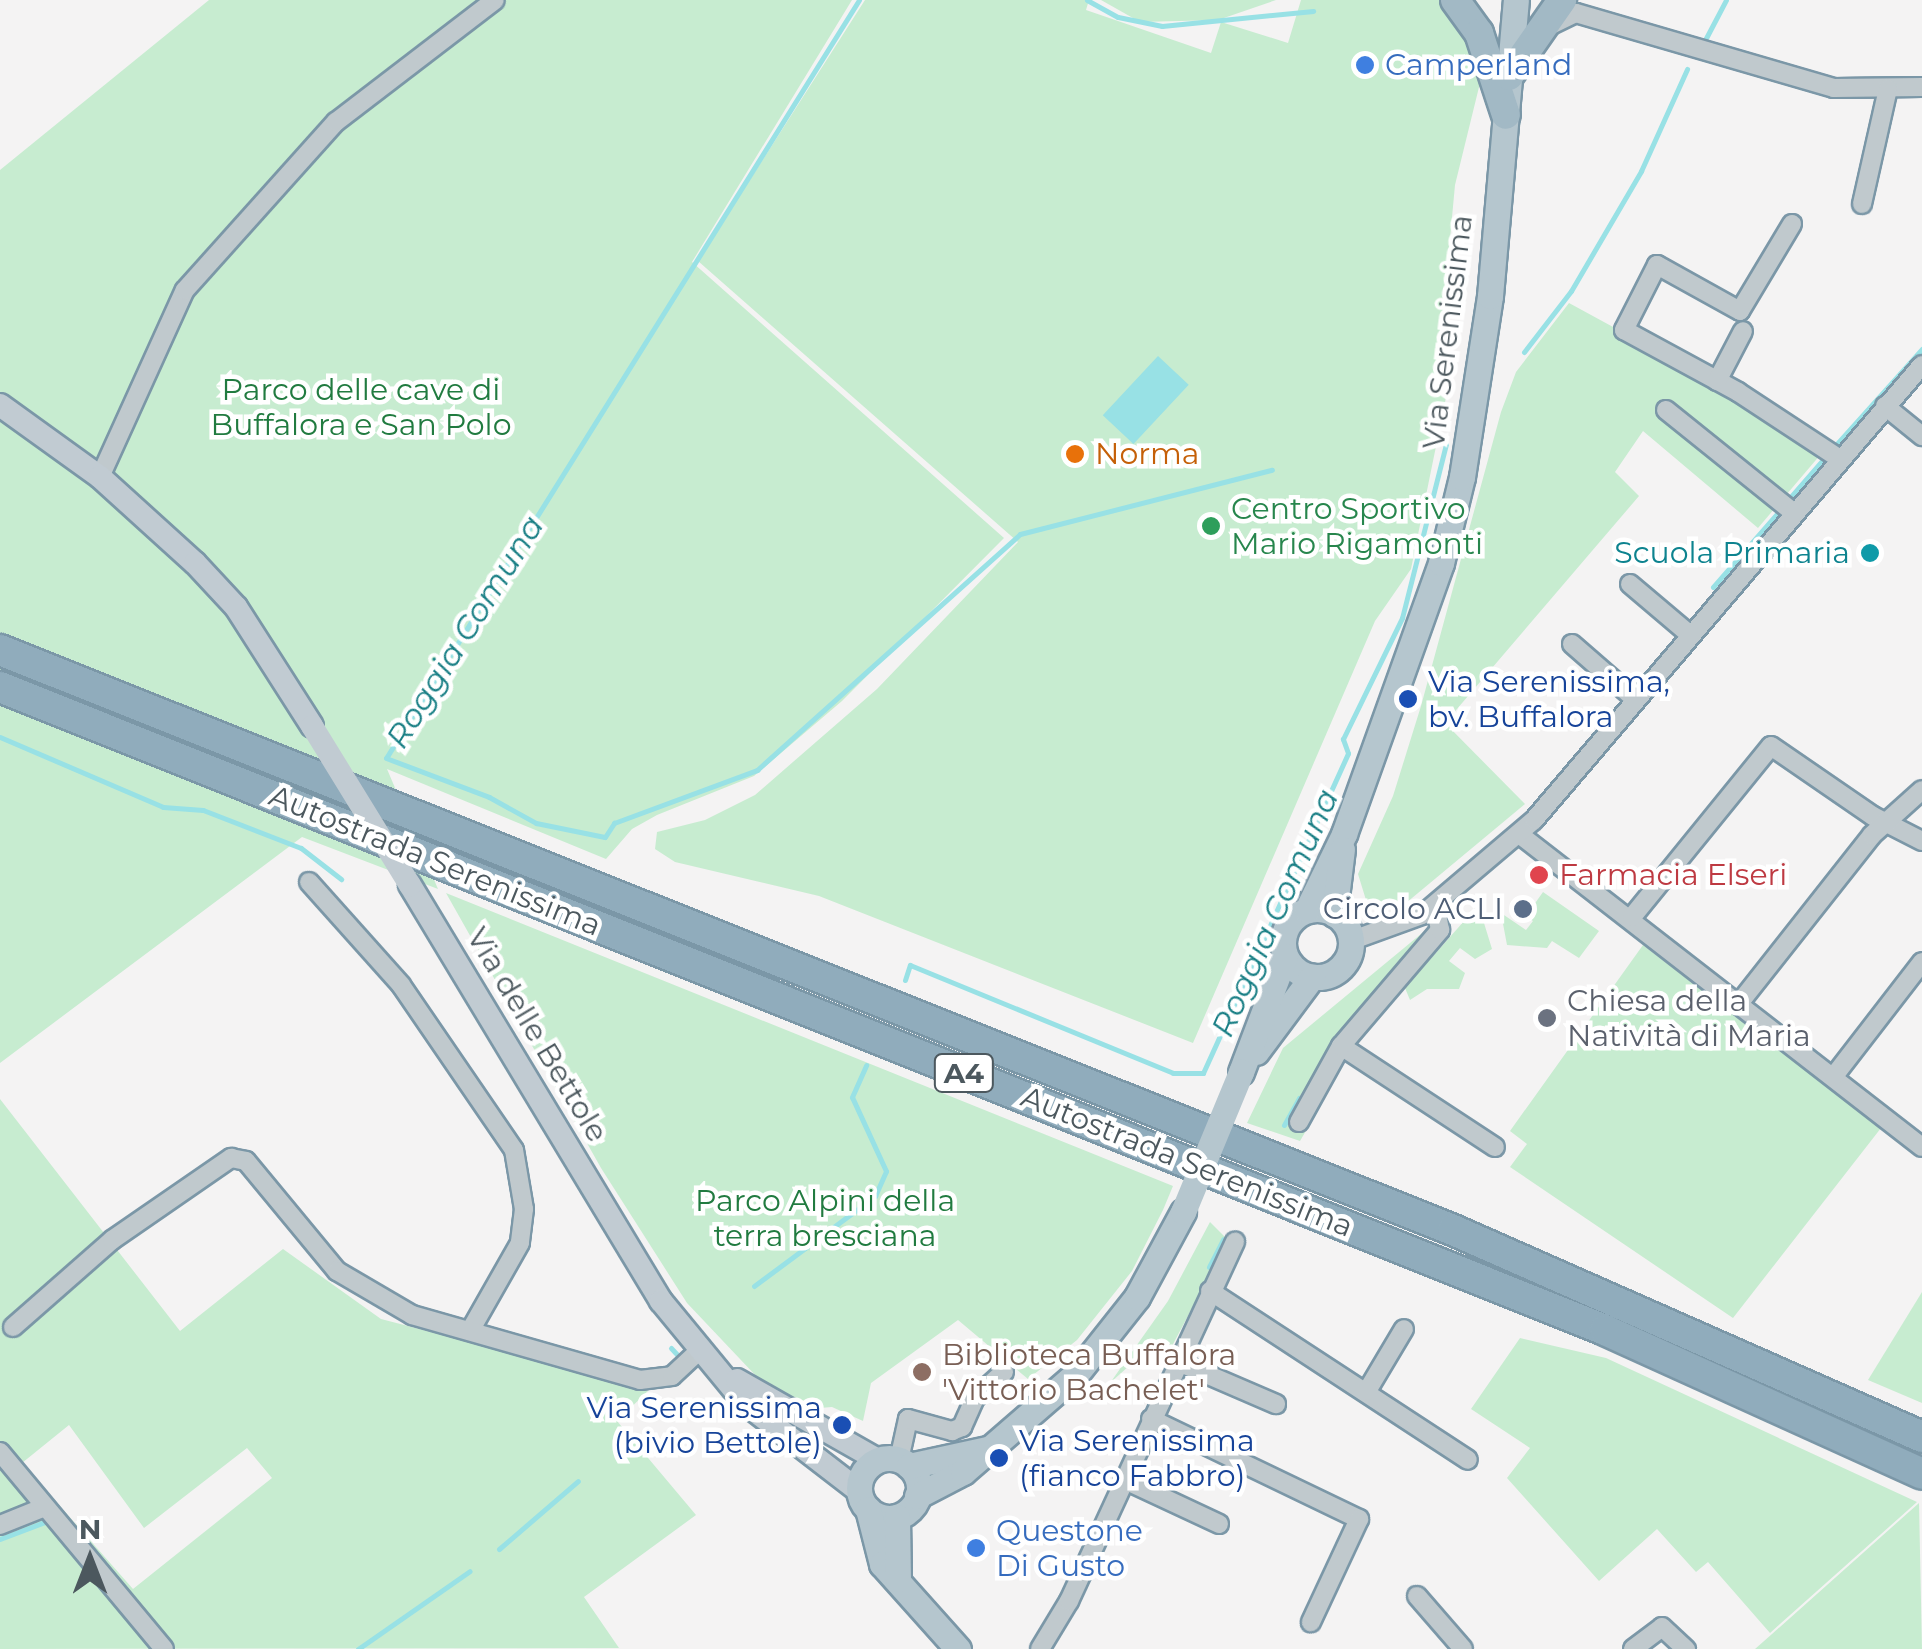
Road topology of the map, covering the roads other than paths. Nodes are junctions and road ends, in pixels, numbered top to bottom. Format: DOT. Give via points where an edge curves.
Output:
graph roads {
  1 [pos="495,0"];
  2 [pos="1455,0"];
  3 [pos="1516,0"];
  4 [pos="1562,0"];
  5 [pos="1540,30"];
  6 [pos="1509,76"];
  7 [pos="1922,87"];
  8 [pos="1888,89"];
  9 [pos="1506,114"];
  10 [pos="1862,204"];
  11 [pos="1792,224"];
  12 [pos="1743,331"];
  13 [pos="1922,365"];
  14 [pos="1717,381"];
  15 [pos="0,406"];
  16 [pos="1886,406"];
  17 [pos="1666,410"];
  18 [pos="1922,436"];
  19 [pos="1832,454"];
  20 [pos="100,477"];
  21 [pos="1794,513"];
  22 [pos="1630,584"];
  23 [pos="1688,633"];
  24 [pos="1572,644"];
  25 [pos="0,650"];
  26 [pos="0,686"];
  27 [pos="1634,698"];
  28 [pos="1922,790"];
  29 [pos="1889,822"];
  30 [pos="1344,834"];
  31 [pos="1519,834"];
  32 [pos="1922,841"];
  33 [pos="308,882"];
  34 [pos="1435,905"];
  35 [pos="1307,910"];
  36 [pos="1334,914"];
  37 [pos="1632,917"];
  38 [pos="1350,941"];
  39 [pos="1285,956"];
  40 [pos="1922,962"];
  41 [pos="1312,977"];
  42 [pos="1740,1001"];
  43 [pos="1341,1046"];
  44 [pos="1241,1072"];
  45 [pos="1834,1076"];
  46 [pos="1299,1122"];
  47 [pos="1495,1147"];
  48 [pos="1922,1147"];
  49 [pos="1235,1242"];
  50 [pos="1210,1292"];
  51 [pos="13,1327"];
  52 [pos="1404,1329"];
  53 [pos="470,1331"];
  54 [pos="702,1348"];
  55 [pos="1176,1362"];
  56 [pos="721,1370"];
  57 [pos="1004,1372"];
  58 [pos="1366,1391"];
  59 [pos="1276,1404"];
  60 [pos="1152,1419"];
  61 [pos="1922,1436"];
  62 [pos="987,1448"];
  63 [pos="0,1452"];
  64 [pos="1468,1460"];
  65 [pos="895,1462"];
  66 [pos="1922,1474"];
  67 [pos="1123,1479"];
  68 [pos="917,1496"];
  69 [pos="863,1500"];
  70 [pos="45,1508"];
  71 [pos="896,1517"];
  72 [pos="1219,1524"];
  73 [pos="0,1525"];
  74 [pos="898,1579"];
  75 [pos="1417,1596"];
  76 [pos="1311,1622"];
  77 [pos="160,1643"];
  78 [pos="138,1649"];
  79 [pos="958,1649"];
  80 [pos="1040,1649"];
  81 [pos="1462,1649"];
  82 [pos="1633,1649"];
  83 [pos="1686,1649"];
  1 -- 20 [label="street" via="336,122 185,290"];
  2 -- 9 [label="highway" via="1479,32"];
  3 -- 6 [label="main road, Via Serenissima"];
  4 -- 5 [label="highway"];
  5 -- 6 [label="highway"];
  5 -- 8 [label="street" via="1576,12 1798,80"];
  6 -- 9 [label="main road, Via Serenissima"];
  7 -- 8 [label="street"];
  8 -- 10 [label="street"];
  9 -- 30 [label="main road, Via Serenissima" via="1490,296 1462,478 1441,563"];
  11 -- 14 [label="street" via="1740,310 1657,265 1624,330"];
  12 -- 14 [label="street"];
  13 -- 16 [label="street"];
  14 -- 19 [label="street"];
  15 -- 20 [label="main road, Via delle Bettole"];
  16 -- 18 [label="street"];
  16 -- 19 [label="street"];
  17 -- 21 [label="street"];
  19 -- 21 [label="street"];
  20 -- 54 [label="main road, Via delle Bettole, bridge" via="236,608 661,1301"];
  21 -- 23 [label="street"];
  22 -- 23 [label="street"];
  23 -- 27 [label="street"];
  24 -- 27 [label="street"];
  25 -- 61 [label="highway, Autostrada Serenissima / A4" via="1488,1245"];
  26 -- 66 [label="highway, Autostrada Serenissima / A4" via="1604,1330"];
  27 -- 31 [label="street"];
  28 -- 29 [label="street"];
  29 -- 32 [label="street"];
  29 -- 37 [label="street" via="1771,746"];
  29 -- 42 [label="street" via="1872,834"];
  30 -- 35 [label="main road, Via Serenissima"];
  30 -- 36 [label="main road, Via Serenissima"];
  31 -- 34 [label="street"];
  31 -- 37 [label="street"];
  33 -- 53 [label="street" via="401,985 514,1150 524,1209 520,1243"];
  34 -- 38 [label="street"];
  34 -- 43 [label="street" via="1440,930"];
  35 -- 36 [label="main road"];
  35 -- 39 [label="main road, Via Serenissima" via="1286,929"];
  36 -- 38 [label="main road"];
  37 -- 42 [label="street"];
  38 -- 41 [label="main road, Via Serenissima" via="1335,972"];
  39 -- 41 [label="main road"];
  39 -- 44 [label="main road, Via Serenissima"];
  40 -- 45 [label="street"];
  41 -- 44 [label="main road, Via Serenissima"];
  42 -- 45 [label="street"];
  43 -- 46 [label="street"];
  43 -- 47 [label="street"];
  44 -- 62 [label="main road, Via Serenissima, bridge" via="1183,1212 1110,1336 1047,1402"];
  45 -- 48 [label="street"];
  49 -- 50 [label="street"];
  50 -- 55 [label="street"];
  50 -- 58 [label="street"];
  51 -- 53 [label="street" via="112,1240 231,1158 246,1161 309,1244 362,1290 412,1316"];
  52 -- 58 [label="street"];
  53 -- 54 [label="street" via="651,1382 672,1376"];
  54 -- 56 [label="main road, Via delle Bettole"];
  55 -- 59 [label="street"];
  55 -- 60 [label="street"];
  56 -- 65 [label="main road, Via delle Bettole"];
  56 -- 69 [label="main road, Via delle Bettole" via="746,1404"];
  57 -- 65 [label="street" via="976,1398 962,1427 952,1431 908,1419"];
  58 -- 64 [label="street"];
  60 -- 67 [label="street"];
  60 -- 76 [label="street" via="1359,1520"];
  62 -- 65 [label="main road, Via Serenissima"];
  62 -- 68 [label="main road, Via Serenissima" via="952,1480"];
  63 -- 70 [label="street"];
  65 -- 68 [label="main road"];
  65 -- 69 [label="main road" via="863,1472"];
  67 -- 72 [label="street"];
  67 -- 80 [label="street" via="1069,1601"];
  68 -- 71 [label="main road, Via Serenissima"];
  69 -- 71 [label="main road"];
  69 -- 74 [label="main road" via="877,1554"];
  70 -- 73 [label="street"];
  70 -- 77 [label="street"];
  71 -- 74 [label="main road"];
  74 -- 79 [label="main road"];
  75 -- 81 [label="street"];
  77 -- 78 [label="street"];
  82 -- 83 [label="street" via="1662,1628"];
}
